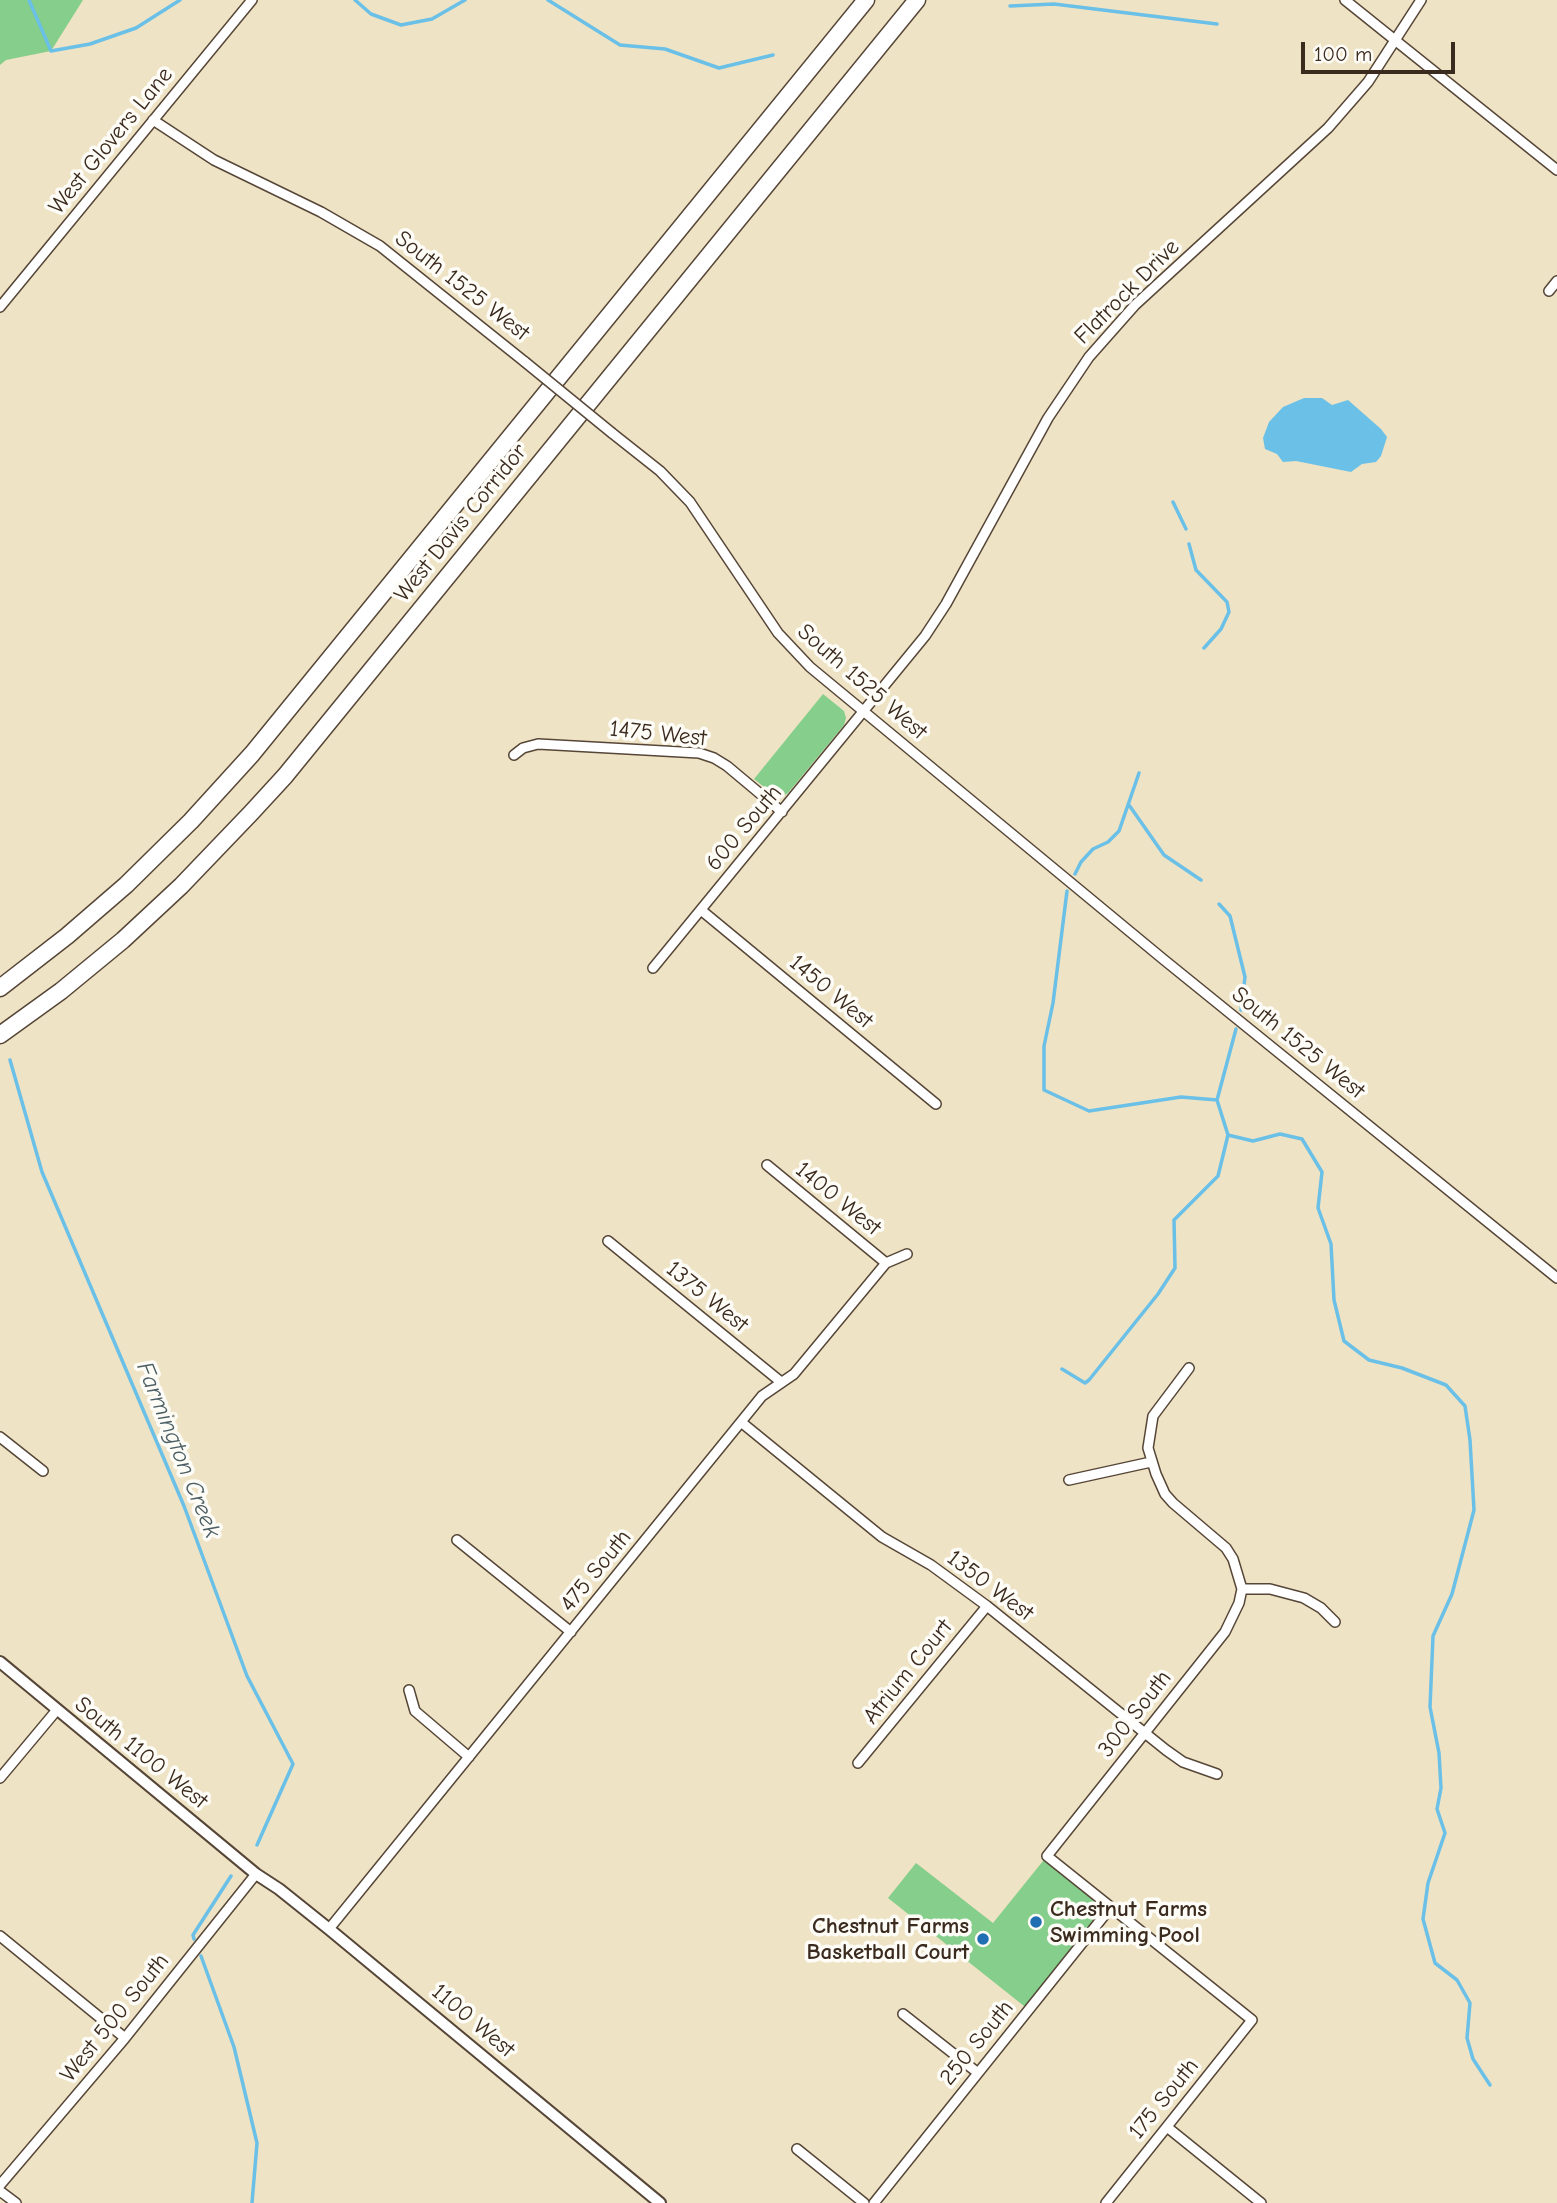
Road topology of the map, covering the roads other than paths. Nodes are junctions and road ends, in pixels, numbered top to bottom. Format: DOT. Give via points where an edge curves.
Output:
graph roads {
  1 [pos="252,0"];
  2 [pos="866,0"];
  3 [pos="917,0"];
  4 [pos="1345,0"];
  5 [pos="1421,0"];
  6 [pos="1395,41"];
  7 [pos="153,120"];
  8 [pos="1557,170"];
  9 [pos="1557,281"];
  10 [pos="1549,291"];
  11 [pos="0,307"];
  12 [pos="864,712"];
  13 [pos="514,755"];
  14 [pos="782,812"];
  15 [pos="701,910"];
  16 [pos="653,968"];
  17 [pos="0,988"];
  18 [pos="0,1035"];
  19 [pos="936,1104"];
  20 [pos="767,1165"];
  21 [pos="608,1241"];
  22 [pos="906,1254"];
  23 [pos="886,1263"];
  24 [pos="1557,1278"];
  25 [pos="1189,1368"];
  26 [pos="781,1382"];
  27 [pos="741,1422"];
  28 [pos="0,1437"];
  29 [pos="1151,1462"];
  30 [pos="43,1471"];
  31 [pos="1069,1480"];
  32 [pos="457,1540"];
  33 [pos="1242,1589"];
  34 [pos="987,1606"];
  35 [pos="1335,1622"];
  36 [pos="571,1632"];
  37 [pos="0,1662"];
  38 [pos="409,1690"];
  39 [pos="56,1711"];
  40 [pos="1145,1733"];
  41 [pos="470,1757"];
  42 [pos="858,1763"];
  43 [pos="1217,1774"];
  44 [pos="0,1778"];
  45 [pos="256,1874"];
  46 [pos="1111,1907"];
  47 [pos="329,1929"];
  48 [pos="0,1936"];
  49 [pos="903,2014"];
  50 [pos="125,2038"];
  51 [pos="978,2073"];
  52 [pos="1167,2127"];
  53 [pos="797,2149"];
  54 [pos="0,2185"];
  55 [pos="0,2191"];
  56 [pos="16,2203"];
  57 [pos="660,2203"];
  58 [pos="864,2203"];
  59 [pos="874,2203"];
  60 [pos="1106,2203"];
  61 [pos="1261,2203"];
  1 -- 7 [label="street, West Glovers Lane"];
  2 -- 17 [label="highway, West Davis Corridor" via="252,754 134,877"];
  3 -- 18 [label="highway, West Davis Corridor" via="260,804 132,931"];
  4 -- 6 [label="street"];
  5 -- 6 [label="street, Flatrock Drive"];
  6 -- 8 [label="street"];
  6 -- 12 [label="street, Flatrock Drive" via="1328,128 1135,305 1089,356 1048,418 935,621"];
  7 -- 11 [label="street, West Glovers Lane"];
  7 -- 12 [label="street, South 1525 West, bridge" via="214,160 380,246 660,471 690,502 786,644"];
  9 -- 10 [label="street"];
  12 -- 14 [label="street, 600 South"];
  12 -- 24 [label="street, South 1525 West"];
  13 -- 14 [label="street, 1475 West" via="538,744 699,753 727,766"];
  14 -- 15 [label="street, 600 South"];
  15 -- 16 [label="street, 600 South"];
  15 -- 19 [label="street, 1450 West"];
  20 -- 23 [label="street, 1400 West"];
  21 -- 26 [label="street, 1375 West"];
  22 -- 23 [label="street, 475 South"];
  23 -- 26 [label="street, 475 South" via="804,1363"];
  25 -- 29 [label="street" via="1153,1416 1148,1448"];
  26 -- 27 [label="street, 475 South" via="762,1396"];
  27 -- 34 [label="street, 1350 West" via="882,1537 931,1565"];
  27 -- 36 [label="street, 475 South"];
  28 -- 30 [label="street"];
  29 -- 31 [label="street"];
  29 -- 33 [label="street" via="1173,1503 1226,1548"];
  32 -- 36 [label="street"];
  33 -- 35 [label="street" via="1270,1589 1304,1598"];
  33 -- 40 [label="street, 300 South" via="1225,1632"];
  34 -- 40 [label="street, 1350 West"];
  34 -- 42 [label="street, Atrium Court"];
  36 -- 41 [label="street, 475 South"];
  37 -- 39 [label="street, South 1100 West"];
  38 -- 41 [label="street" via="415,1711"];
  39 -- 44 [label="street"];
  39 -- 45 [label="street, South 1100 West"];
  40 -- 43 [label="street, 1350 West" via="1184,1762"];
  40 -- 46 [label="street, 300 South" via="1047,1856"];
  41 -- 47 [label="street, 475 South"];
  45 -- 47 [label="street, 1100 West"];
  45 -- 50 [label="street, West 500 South"];
  46 -- 51 [label="street, 250 South"];
  46 -- 52 [label="street, 175 South" via="1252,2020"];
  47 -- 57 [label="street, 1100 West"];
  48 -- 50 [label="street"];
  49 -- 51 [label="street"];
  50 -- 54 [label="street, West 500 South"];
  51 -- 59 [label="street, 250 South"];
  52 -- 60 [label="street, 175 South"];
  52 -- 61 [label="street"];
  53 -- 58 [label="street"];
  55 -- 56 [label="street"];
}
